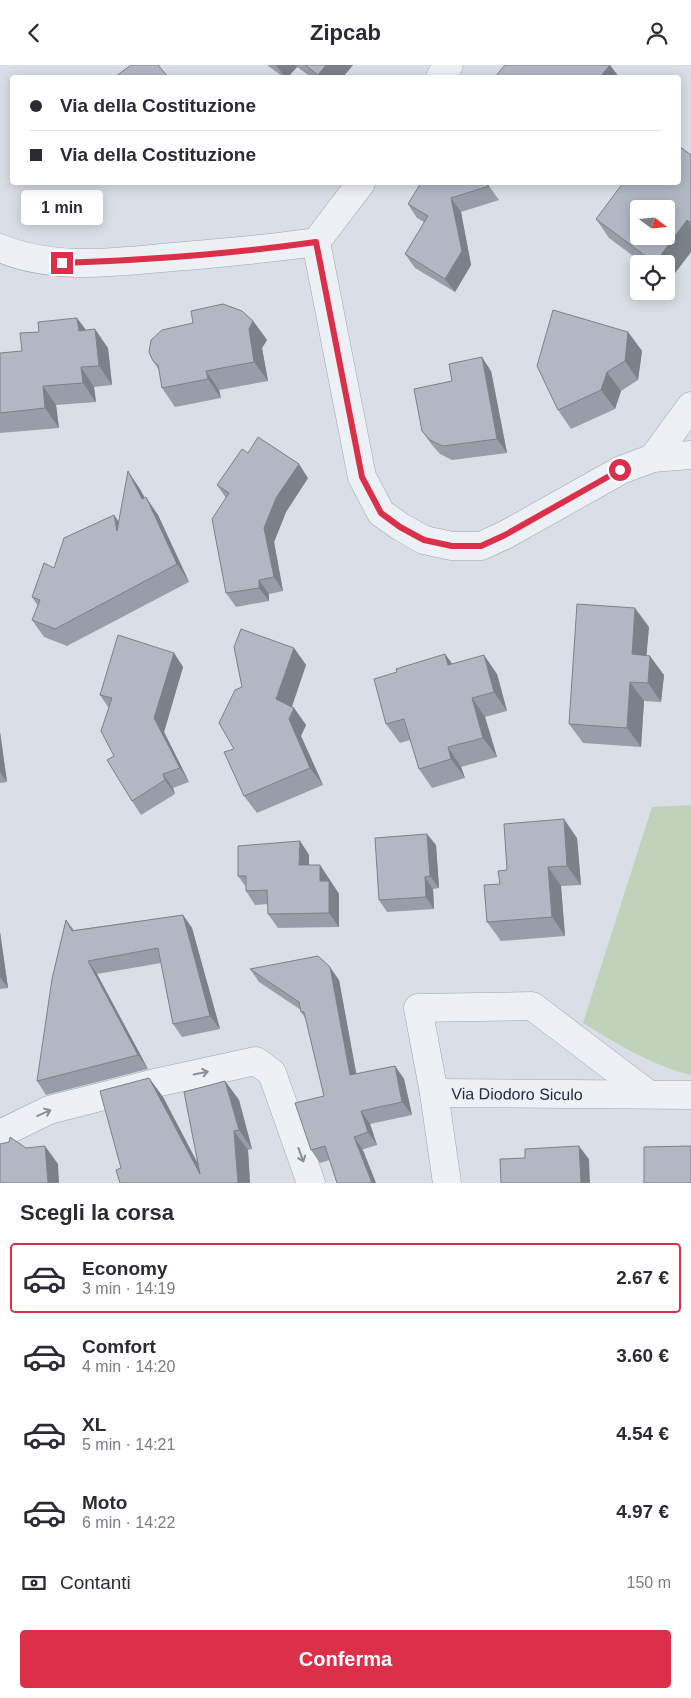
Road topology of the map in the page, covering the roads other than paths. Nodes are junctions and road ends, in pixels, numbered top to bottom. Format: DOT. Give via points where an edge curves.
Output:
graph roads {
  1 [pos="359,185"];
  2 [pos="316,242"];
  3 [pos="0,248"];
  4 [pos="691,406"];
  5 [pos="691,455"];
  6 [pos="653,458"];
  7 [pos="434,1093"];
  8 [pos="648,1094"];
  9 [pos="691,1095"];
  10 [pos="0,1134"];
  11 [pos="311,1183"];
  12 [pos="447,1183"];
  1 -- 2 [label="street"];
  2 -- 3 [label="street" via="240,252 62,263 19,256"];
  2 -- 6 [label="street" via="362,477 381,513 400,527 424,540 452,546 481,546 620,470"];
  4 -- 6 [label="street"];
  5 -- 6 [label="street"];
  7 -- 8 [label="street, Via Diodoro Siculo"];
  7 -- 8 [label="street" via="418,1008 532,1006"];
  7 -- 12 [label="street, Via Diodoro Siculo"];
  8 -- 9 [label="street, Via Diodoro Siculo"];
  10 -- 11 [label="street, one-way" via="49,1110 256,1061 272,1073"];
}
